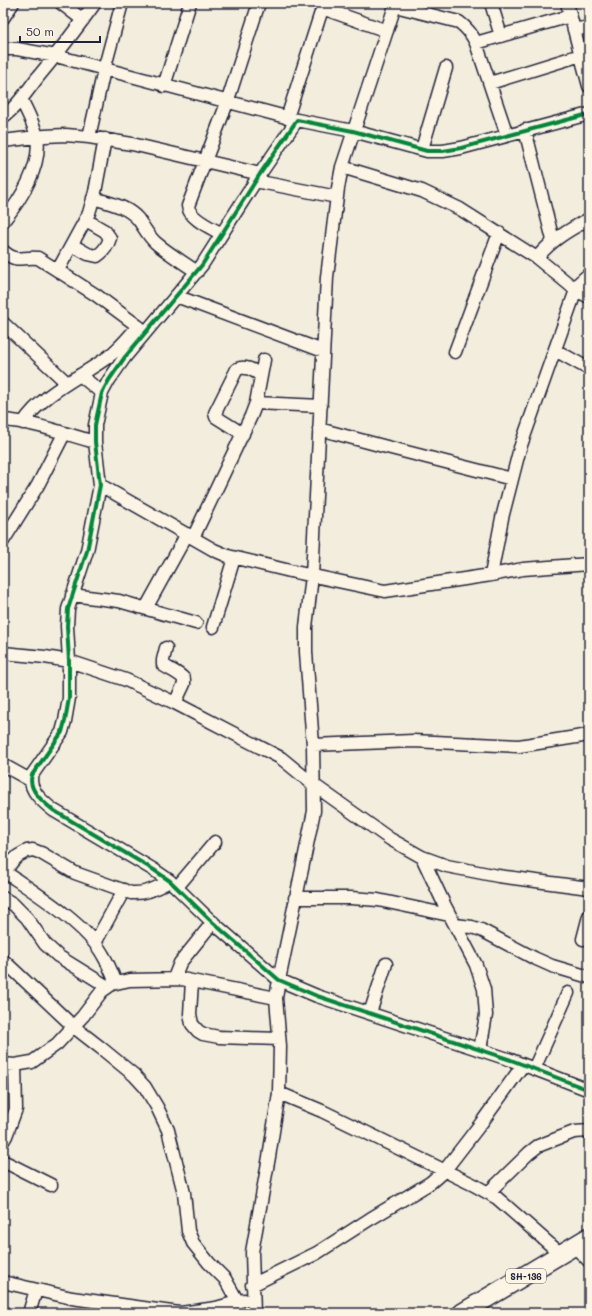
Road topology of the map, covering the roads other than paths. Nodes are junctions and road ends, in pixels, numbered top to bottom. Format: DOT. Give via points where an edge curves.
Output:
graph roads {
  1 [pos="13,3"];
  2 [pos="61,3"];
  3 [pos="95,3"];
  4 [pos="122,3"];
  5 [pos="190,3"];
  6 [pos="259,3"];
  7 [pos="491,3"];
  8 [pos="567,3"];
  9 [pos="395,4"];
  10 [pos="323,5"];
  11 [pos="570,16"];
  12 [pos="3,18"];
  13 [pos="83,20"];
  14 [pos="589,27"];
  15 [pos="574,30"];
  16 [pos="387,31"];
  17 [pos="501,36"];
  18 [pos="476,43"];
  19 [pos="3,49"];
  20 [pos="581,55"];
  21 [pos="56,56"];
  22 [pos="446,68"];
  23 [pos="104,70"];
  24 [pos="490,83"];
  25 [pos="164,86"];
  26 [pos="589,86"];
  27 [pos="21,99"];
  28 [pos="227,103"];
  29 [pos="589,114"];
  30 [pos="3,117"];
  31 [pos="292,119"];
  32 [pos="525,130"];
  33 [pos="353,131"];
  34 [pos="507,135"];
  35 [pos="37,137"];
  36 [pos="89,137"];
  37 [pos="105,139"];
  38 [pos="3,141"];
  39 [pos="422,149"];
  40 [pos="206,160"];
  41 [pos="342,167"];
  42 [pos="258,178"];
  43 [pos="337,197"];
  44 [pos="93,198"];
  45 [pos="589,219"];
  46 [pos="3,220"];
  47 [pos="86,220"];
  48 [pos="499,233"];
  49 [pos="222,234"];
  50 [pos="553,240"];
  51 [pos="72,245"];
  52 [pos="3,251"];
  53 [pos="537,258"];
  54 [pos="58,270"];
  55 [pos="196,272"];
  56 [pos="589,274"];
  57 [pos="576,290"];
  58 [pos="176,296"];
  59 [pos="589,297"];
  60 [pos="3,324"];
  61 [pos="142,329"];
  62 [pos="555,350"];
  63 [pos="324,351"];
  64 [pos="455,352"];
  65 [pos="264,360"];
  66 [pos="589,369"];
  67 [pos="80,375"];
  68 [pos="261,375"];
  69 [pos="67,383"];
  70 [pos="102,393"];
  71 [pos="256,403"];
  72 [pos="321,406"];
  73 [pos="3,420"];
  74 [pos="23,423"];
  75 [pos="319,429"];
  76 [pos="64,434"];
  77 [pos="243,434"];
  78 [pos="95,442"];
  79 [pos="512,479"];
  80 [pos="100,485"];
  81 [pos="190,536"];
  82 [pos="3,541"];
  83 [pos="234,558"];
  84 [pos="589,564"];
  85 [pos="312,576"];
  86 [pos="491,576"];
  87 [pos="72,595"];
  88 [pos="146,608"];
  89 [pos="196,623"];
  90 [pos="214,627"];
  91 [pos="166,648"];
  92 [pos="3,653"];
  93 [pos="69,661"];
  94 [pos="176,703"];
  95 [pos="589,735"];
  96 [pos="313,745"];
  97 [pos="3,765"];
  98 [pos="30,780"];
  99 [pos="314,785"];
  100 [pos="215,842"];
  101 [pos="422,857"];
  102 [pos="4,873"];
  103 [pos="173,884"];
  104 [pos="589,888"];
  105 [pos="124,890"];
  106 [pos="3,898"];
  107 [pos="295,898"];
  108 [pos="589,916"];
  109 [pos="452,920"];
  110 [pos="213,922"];
  111 [pos="583,939"];
  112 [pos="95,944"];
  113 [pos="3,960"];
  114 [pos="386,964"];
  115 [pos="589,977"];
  116 [pos="174,978"];
  117 [pos="278,980"];
  118 [pos="192,981"];
  119 [pos="112,985"];
  120 [pos="568,993"];
  121 [pos="276,998"];
  122 [pos="370,1013"];
  123 [pos="74,1027"];
  124 [pos="279,1039"];
  125 [pos="480,1050"];
  126 [pos="9,1065"];
  127 [pos="523,1065"];
  128 [pos="534,1069"];
  129 [pos="589,1090"];
  130 [pos="279,1093"];
  131 [pos="589,1131"];
  132 [pos="3,1141"];
  133 [pos="3,1161"];
  134 [pos="446,1170"];
  135 [pos="51,1185"];
  136 [pos="488,1193"];
  137 [pos="589,1237"];
  138 [pos="568,1251"];
  139 [pos="589,1261"];
  140 [pos="3,1282"];
  141 [pos="252,1285"];
  142 [pos="36,1290"];
  143 [pos="253,1298"];
  144 [pos="238,1302"];
  145 [pos="29,1313"];
  146 [pos="180,1313"];
  147 [pos="254,1313"];
  148 [pos="462,1313"];
  1 -- 12 [label="street"];
  2 -- 13 [label="street"];
  3 -- 13 [label="street"];
  4 -- 23 [label="street"];
  5 -- 25 [label="street"];
  6 -- 28 [label="street"];
  7 -- 17 [label="street"];
  8 -- 11 [label="street"];
  9 -- 16 [label="street"];
  9 -- 18 [label="street" via="459,22 468,29"];
  10 -- 16 [label="street"];
  10 -- 31 [label="street"];
  11 -- 15 [label="street"];
  11 -- 17 [label="street"];
  13 -- 21 [label="street"];
  14 -- 15 [label="street"];
  15 -- 20 [label="street"];
  16 -- 33 [label="street"];
  17 -- 18 [label="street"];
  18 -- 24 [label="street"];
  19 -- 21 [label="street"];
  20 -- 24 [label="street"];
  20 -- 26 [label="street"];
  21 -- 23 [label="street"];
  21 -- 27 [label="street"];
  22 -- 39 [label="street"];
  23 -- 25 [label="street"];
  23 -- 36 [label="street"];
  24 -- 34 [label="street"];
  25 -- 28 [label="street"];
  27 -- 30 [label="street"];
  27 -- 35 [label="street"];
  28 -- 31 [label="street"];
  28 -- 40 [label="street"];
  29 -- 32 [label="street"];
  31 -- 33 [label="street"];
  31 -- 42 [label="street"];
  32 -- 34 [label="street"];
  32 -- 50 [label="street"];
  33 -- 39 [label="street"];
  33 -- 41 [label="street"];
  34 -- 39 [label="street" via="443,151"];
  35 -- 36 [label="street"];
  35 -- 38 [label="street"];
  35 -- 46 [label="street" via="36,155 27,186"];
  36 -- 37 [label="street"];
  37 -- 40 [label="street"];
  37 -- 44 [label="street"];
  40 -- 42 [label="street"];
  40 -- 49 [label="street" via="188,211"];
  41 -- 43 [label="street"];
  41 -- 48 [label="street" via="429,194"];
  42 -- 43 [label="street"];
  42 -- 49 [label="street"];
  43 -- 63 [label="street" via="327,277"];
  44 -- 47 [label="street"];
  44 -- 55 [label="street" via="131,212 156,243"];
  45 -- 50 [label="street"];
  47 -- 51 [label="street"];
  47 -- 51 [label="street" via="106,232 109,241 97,256"];
  48 -- 53 [label="street"];
  48 -- 64 [label="street"];
  49 -- 55 [label="street"];
  50 -- 53 [label="street"];
  51 -- 54 [label="street"];
  52 -- 54 [label="street" via="16,259 38,258"];
  53 -- 57 [label="street"];
  54 -- 61 [label="street"];
  55 -- 58 [label="street"];
  56 -- 57 [label="street" via="579,283"];
  57 -- 59 [label="street"];
  57 -- 62 [label="street"];
  58 -- 61 [label="street"];
  58 -- 63 [label="street"];
  60 -- 69 [label="street"];
  61 -- 67 [label="street" via="108,357"];
  61 -- 70 [label="street"];
  62 -- 66 [label="street"];
  62 -- 79 [label="street" via="520,448"];
  63 -- 72 [label="street"];
  65 -- 68 [label="street"];
  67 -- 69 [label="street"];
  67 -- 70 [label="street"];
  68 -- 71 [label="street"];
  68 -- 77 [label="street" via="247,368 238,369 215,413 223,423"];
  69 -- 74 [label="street" via="29,413"];
  70 -- 78 [label="street" via="95,425"];
  71 -- 72 [label="street"];
  71 -- 77 [label="street"];
  72 -- 75 [label="street"];
  73 -- 74 [label="street"];
  74 -- 76 [label="street"];
  75 -- 79 [label="street"];
  75 -- 85 [label="street"];
  76 -- 78 [label="street"];
  76 -- 82 [label="street" via="38,485"];
  77 -- 81 [label="street"];
  78 -- 80 [label="street"];
  79 -- 86 [label="street"];
  80 -- 81 [label="street"];
  80 -- 87 [label="street" via="87,551"];
  81 -- 83 [label="street"];
  81 -- 88 [label="street"];
  83 -- 85 [label="street"];
  83 -- 90 [label="street"];
  84 -- 86 [label="street" via="523,569"];
  85 -- 86 [label="street" via="385,591"];
  85 -- 96 [label="street" via="306,652"];
  87 -- 88 [label="street" via="119,601"];
  87 -- 93 [label="street" via="67,626"];
  88 -- 89 [label="street"];
  91 -- 94 [label="street" via="164,665 184,679"];
  92 -- 93 [label="street"];
  93 -- 94 [label="street" via="126,680"];
  93 -- 98 [label="street" via="69,698 62,732"];
  94 -- 99 [label="street" via="281,758"];
  95 -- 96 [label="street" via="519,746 413,741"];
  96 -- 99 [label="street"];
  97 -- 98 [label="street"];
  98 -- 103 [label="street" via="41,799 53,810"];
  99 -- 101 [label="street" via="390,839"];
  99 -- 107 [label="street" via="311,829"];
  100 -- 103 [label="street"];
  101 -- 104 [label="street" via="447,866 498,876"];
  101 -- 109 [label="street"];
  102 -- 105 [label="street" via="18,856 33,850 74,873"];
  102 -- 112 [label="street" via="68,918"];
  103 -- 105 [label="street" via="141,894"];
  103 -- 110 [label="street"];
  105 -- 112 [label="street"];
  106 -- 119 [label="street" via="27,918 45,944 58,956"];
  107 -- 109 [label="street" via="378,900"];
  107 -- 117 [label="street"];
  108 -- 111 [label="street"];
  109 -- 115 [label="street" via="480,930 552,966"];
  109 -- 125 [label="street" via="476,965 484,989 486,1015"];
  110 -- 116 [label="street" via="180,963"];
  110 -- 117 [label="street"];
  112 -- 119 [label="street" via="103,954"];
  113 -- 123 [label="street"];
  114 -- 122 [label="street"];
  116 -- 118 [label="street"];
  116 -- 119 [label="street" via="130,980"];
  117 -- 121 [label="street"];
  117 -- 122 [label="street"];
  118 -- 121 [label="street"];
  118 -- 124 [label="street" via="190,1014 192,1024 198,1031 219,1037"];
  119 -- 123 [label="street" via="102,991"];
  120 -- 128 [label="street"];
  121 -- 124 [label="street"];
  122 -- 125 [label="street"];
  123 -- 126 [label="street" via="57,1044 32,1062"];
  123 -- 144 [label="street" via="134,1076 157,1107 168,1130 175,1157 184,1194 188,1231 193,1243 225,1279"];
  124 -- 130 [label="street"];
  125 -- 127 [label="street"];
  126 -- 132 [label="street" via="16,1109"];
  127 -- 128 [label="street"];
  127 -- 134 [label="street"];
  128 -- 129 [label="street"];
  130 -- 134 [label="street"];
  130 -- 141 [label="street" via="252,1252"];
  131 -- 136 [label="street" via="574,1132 538,1146"];
  133 -- 135 [label="street"];
  134 -- 136 [label="street"];
  134 -- 141 [label="street" via="430,1183 316,1253"];
  136 -- 138 [label="street"];
  137 -- 138 [label="main road, SH-136"];
  138 -- 139 [label="street"];
  138 -- 148 [label="main road, SH-136"];
  140 -- 142 [label="street"];
  141 -- 143 [label="street"];
  142 -- 145 [label="street"];
  142 -- 146 [label="street" via="72,1298"];
  143 -- 144 [label="street"];
  143 -- 147 [label="street"];
  144 -- 146 [label="street"];
}
